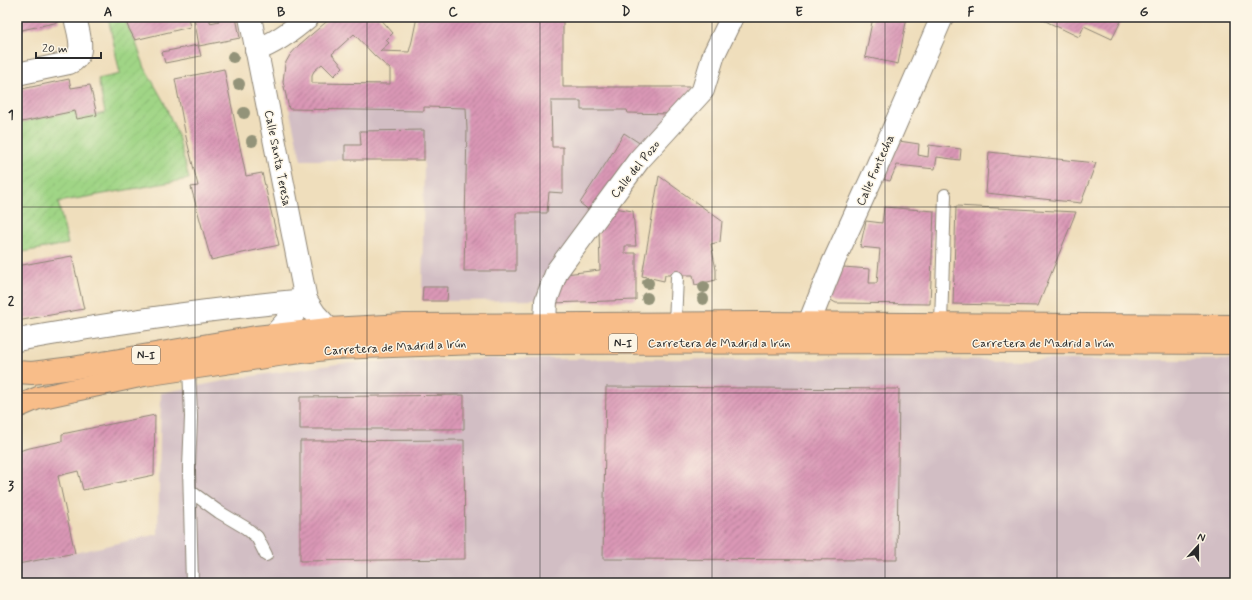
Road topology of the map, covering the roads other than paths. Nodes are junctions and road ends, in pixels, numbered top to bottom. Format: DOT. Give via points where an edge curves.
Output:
graph roads {
  1 [pos="75,17"];
  2 [pos="250,17"];
  3 [pos="308,17"];
  4 [pos="732,17"];
  5 [pos="942,17"];
  6 [pos="256,50"];
  7 [pos="17,74"];
  8 [pos="945,195"];
  9 [pos="677,277"];
  10 [pos="306,300"];
  11 [pos="674,323"];
  12 [pos="809,323"];
  13 [pos="544,324"];
  14 [pos="941,324"];
  15 [pos="1235,326"];
  16 [pos="329,329"];
  17 [pos="274,335"];
  18 [pos="17,340"];
  19 [pos="1235,343"];
  20 [pos="189,368"];
  21 [pos="17,372"];
  22 [pos="17,408"];
  23 [pos="190,491"];
  24 [pos="266,555"];
  25 [pos="192,583"];
  1 -- 7 [label="street" via="80,46 76,60"];
  2 -- 6 [label="street, Calle Santa Teresa"];
  3 -- 6 [label="street" via="291,31"];
  4 -- 13 [label="street, Calle del Pozo" via="714,54 703,90 639,160 557,271 546,301"];
  5 -- 12 [label="street, Calle Fontecha"];
  6 -- 10 [label="street, Calle Santa Teresa"];
  8 -- 14 [label="lane"];
  9 -- 11 [label="lane"];
  10 -- 16 [label="street, Calle Santa Teresa"];
  10 -- 17 [label="street"];
  10 -- 18 [label="street" via="161,316"];
  11 -- 12 [label="highway, Carretera de Madrid a Irún / N-I"];
  11 -- 13 [label="highway, Carretera de Madrid a Irún / N-I"];
  12 -- 14 [label="highway, Carretera de Madrid a Irún / N-I"];
  13 -- 16 [label="highway, Carretera de Madrid a Irún / N-I" via="405,325"];
  14 -- 15 [label="highway, Carretera de Madrid a Irún / N-I"];
  16 -- 17 [label="highway, Carretera de Madrid a Irún / N-I"];
  17 -- 21 [label="highway, Carretera de Madrid a Irún / N-I" via="72,368 32,373"];
  19 -- 20 [label="highway, Carretera de Madrid a Irún / N-I" via="479,343 334,348"];
  20 -- 22 [label="highway, Carretera de Madrid a Irún / N-I" via="113,381 38,398"];
  20 -- 23 [label="lane"];
  23 -- 24 [label="lane" via="257,537"];
  23 -- 25 [label="lane"];
}
